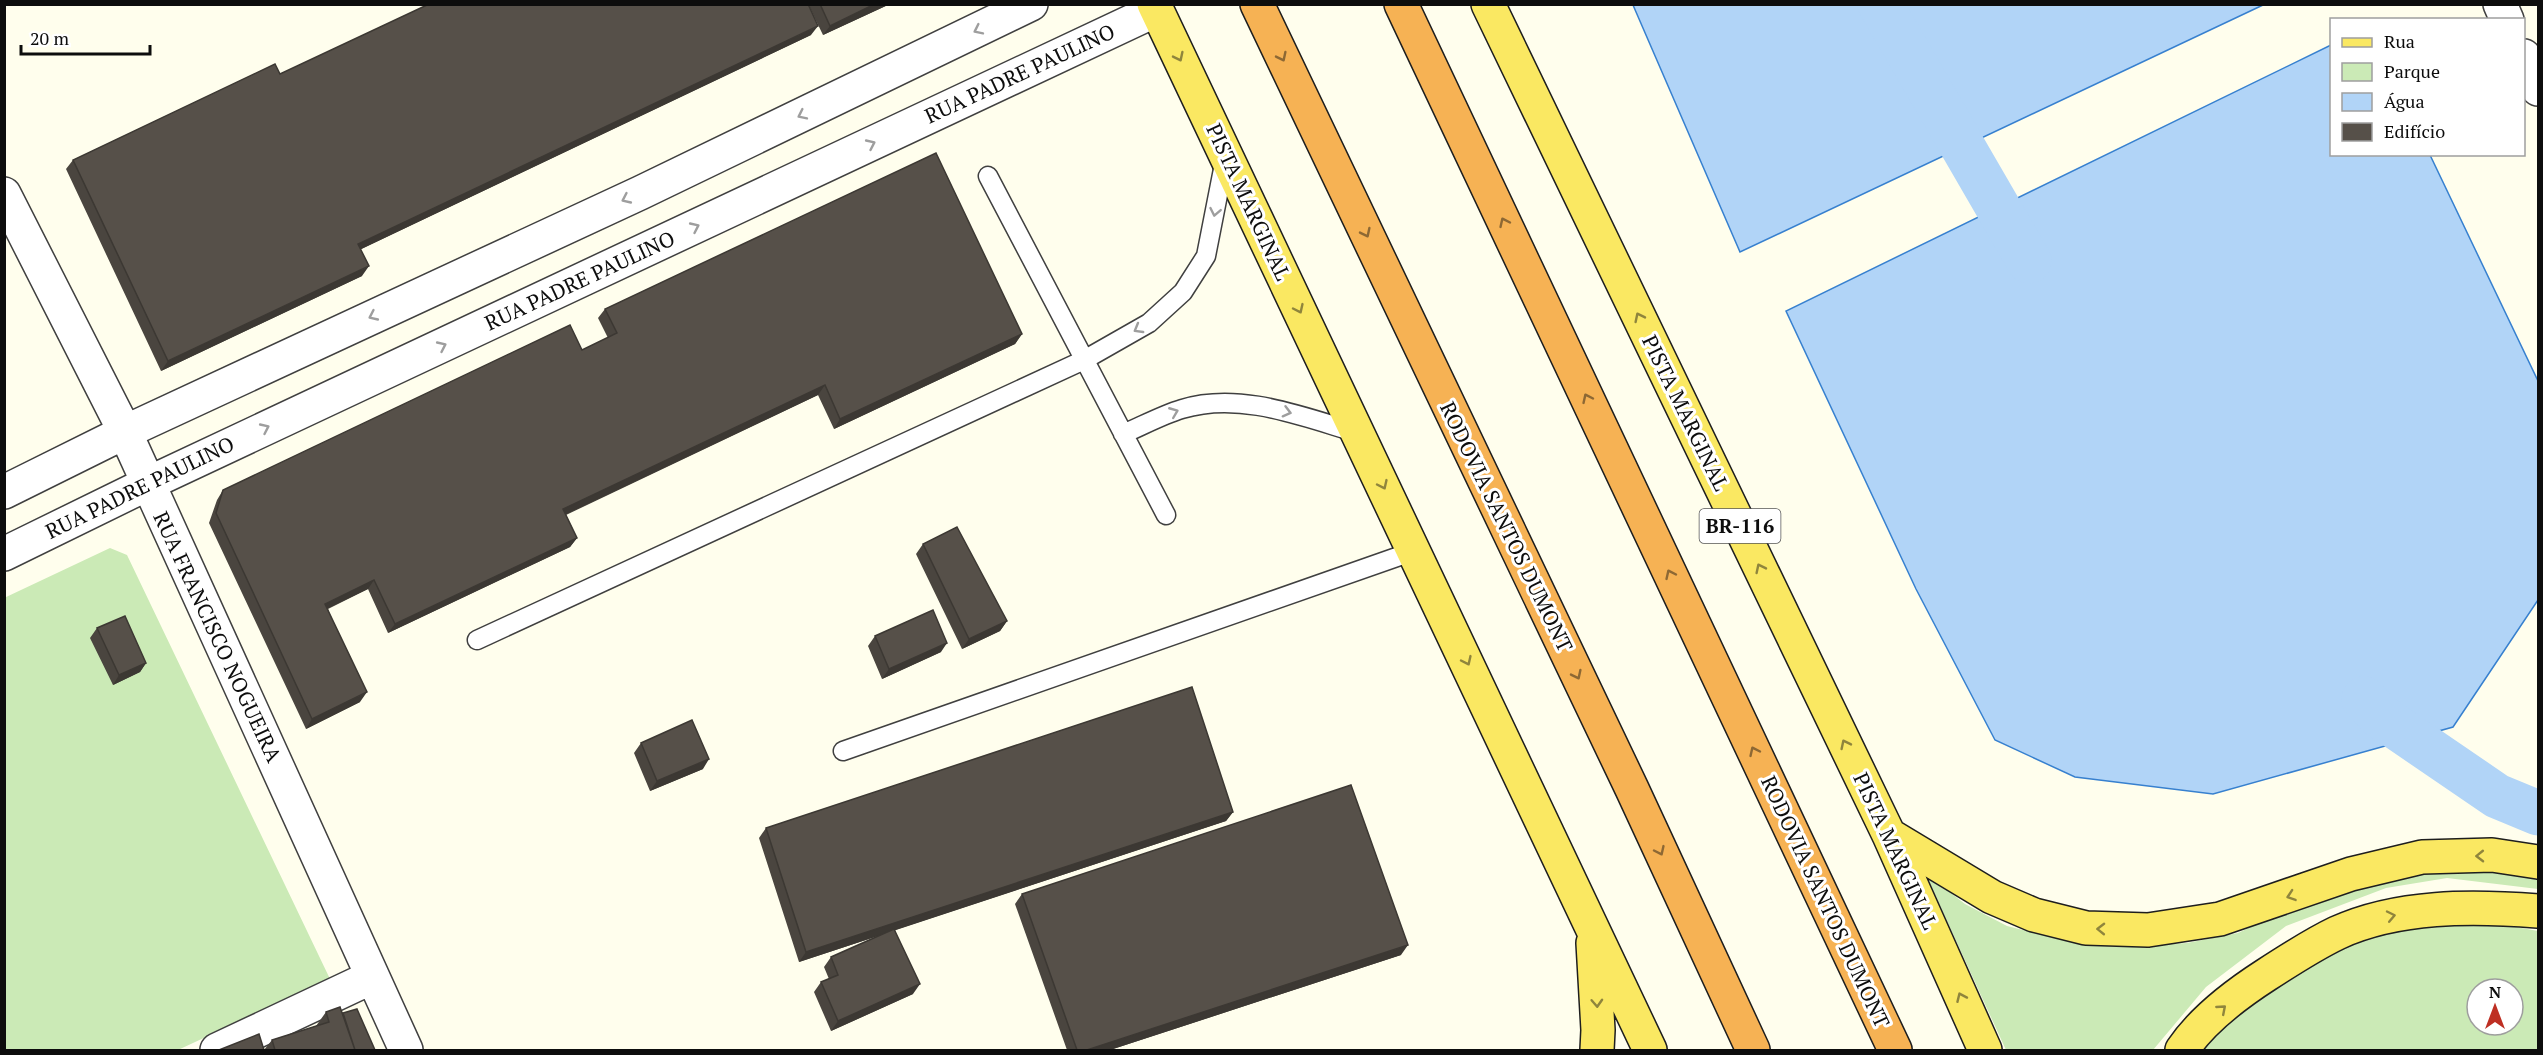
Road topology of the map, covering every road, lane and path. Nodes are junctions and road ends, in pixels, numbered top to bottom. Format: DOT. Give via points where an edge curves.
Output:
graph roads {
  1 [pos="1030,4"];
  2 [pos="1257,4"];
  3 [pos="1401,4"];
  4 [pos="1488,4"];
  5 [pos="2500,4"];
  6 [pos="1155,7"];
  7 [pos="2506,18"];
  8 [pos="2525,60"];
  9 [pos="2538,89"];
  10 [pos="1226,154"];
  11 [pos="988,177"];
  12 [pos="4,194"];
  13 [pos="1084,360"];
  14 [pos="125,432"];
  15 [pos="1358,433"];
  16 [pos="1123,434"];
  17 [pos="147,484"];
  18 [pos="4,492"];
  19 [pos="1166,515"];
  20 [pos="1414,551"];
  21 [pos="4,554"];
  22 [pos="477,640"];
  23 [pos="843,751"];
  24 [pos="1889,836"];
  25 [pos="2538,862"];
  26 [pos="2538,911"];
  27 [pos="1592,923"];
  28 [pos="372,977"];
  29 [pos="217,1050"];
  30 [pos="406,1050"];
  31 [pos="1597,1050"];
  32 [pos="1650,1050"];
  33 [pos="1753,1050"];
  34 [pos="1895,1050"];
  35 [pos="1985,1050"];
  36 [pos="2182,1050"];
  1 -- 14 [label="street, one-way" via="629,198"];
  2 -- 33 [label="highway, RODOVIA SANTOS DUMONT, one-way"];
  34 -- 3 [label="highway, RODOVIA SANTOS DUMONT, one-way"];
  24 -- 4 [label="main road, PISTA MARGINAL / BR-116, one-way"];
  5 -- 7 [label="street"];
  6 -- 10 [label="main road, PISTA MARGINAL, one-way"];
  17 -- 6 [label="street, RUA PADRE PAULINO, one-way"];
  8 -- 9 [label="street"];
  10 -- 13 [label="lane, one-way" via="1206,256 1184,292 1149,323"];
  10 -- 15 [label="main road, PISTA MARGINAL, one-way"];
  11 -- 13 [label="lane"];
  12 -- 14 [label="street, RUA FRANCISCO NOGUEIRA"];
  13 -- 16 [label="lane"];
  13 -- 22 [label="lane"];
  14 -- 17 [label="street, RUA FRANCISCO NOGUEIRA"];
  14 -- 18 [label="street"];
  16 -- 15 [label="lane, one-way" via="1184,408 1229,403 1279,410"];
  15 -- 20 [label="main road, PISTA MARGINAL, one-way"];
  16 -- 19 [label="lane"];
  17 -- 21 [label="street, RUA PADRE PAULINO"];
  17 -- 28 [label="street, RUA FRANCISCO NOGUEIRA"];
  20 -- 23 [label="lane"];
  20 -- 27 [label="main road, PISTA MARGINAL, one-way"];
  25 -- 24 [label="main road, one-way" via="2492,855 2422,857 2351,874 2220,919 2148,930 2086,928 2034,915 1992,897"];
  35 -- 24 [label="main road, PISTA MARGINAL / BR-116, one-way"];
  36 -- 26 [label="main road, one-way" via="2195,1031 2244,989 2339,932 2408,913 2489,907"];
  27 -- 31 [label="main road, one-way"];
  27 -- 32 [label="main road, PISTA MARGINAL"];
  28 -- 29 [label="street"];
  28 -- 30 [label="street, RUA FRANCISCO NOGUEIRA"];
}
